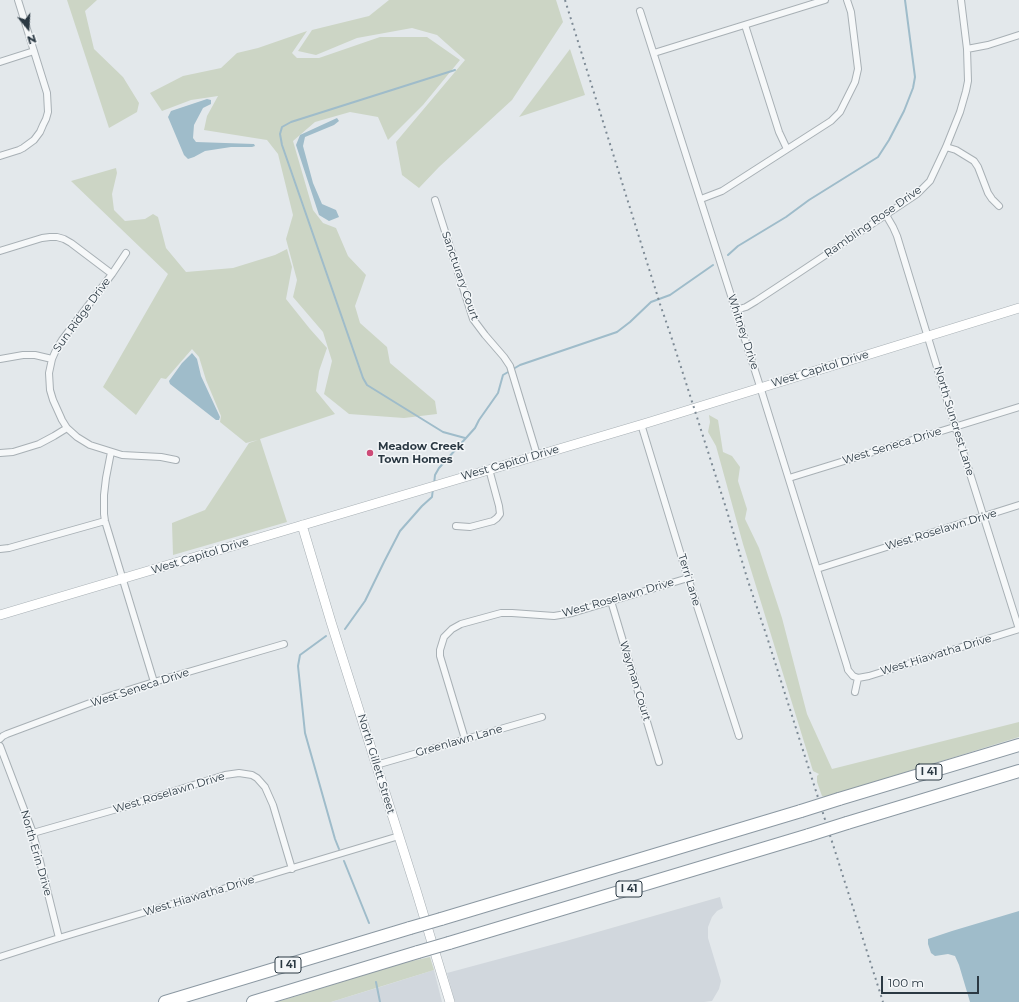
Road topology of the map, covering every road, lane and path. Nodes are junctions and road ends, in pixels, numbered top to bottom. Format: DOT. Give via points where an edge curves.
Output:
graph roads {
  1 [pos="18,0"];
  2 [pos="824,0"];
  3 [pos="847,0"];
  4 [pos="961,0"];
  5 [pos="640,11"];
  6 [pos="745,25"];
  7 [pos="1019,35"];
  8 [pos="967,49"];
  9 [pos="34,51"];
  10 [pos="654,53"];
  11 [pos="0,62"];
  12 [pos="946,147"];
  13 [pos="787,149"];
  14 [pos="0,156"];
  15 [pos="701,199"];
  16 [pos="435,200"];
  17 [pos="999,206"];
  18 [pos="886,215"];
  19 [pos="0,251"];
  20 [pos="126,253"];
  21 [pos="112,274"];
  22 [pos="1019,308"];
  23 [pos="736,310"];
  24 [pos="928,336"];
  25 [pos="0,359"];
  26 [pos="52,359"];
  27 [pos="760,388"];
  28 [pos="1019,406"];
  29 [pos="641,424"];
  30 [pos="955,426"];
  31 [pos="67,428"];
  32 [pos="112,452"];
  33 [pos="0,454"];
  34 [pos="538,455"];
  35 [pos="176,460"];
  36 [pos="489,469"];
  37 [pos="789,478"];
  38 [pos="1019,505"];
  39 [pos="983,516"];
  40 [pos="105,521"];
  41 [pos="302,526"];
  42 [pos="456,526"];
  43 [pos="0,549"];
  44 [pos="817,569"];
  45 [pos="123,578"];
  46 [pos="688,578"];
  47 [pos="611,601"];
  48 [pos="0,615"];
  49 [pos="1019,629"];
  50 [pos="284,644"];
  51 [pos="856,677"];
  52 [pos="154,682"];
  53 [pos="855,692"];
  54 [pos="542,717"];
  55 [pos="739,736"];
  56 [pos="465,738"];
  57 [pos="0,739"];
  58 [pos="1019,745"];
  59 [pos="0,746"];
  60 [pos="659,762"];
  61 [pos="376,765"];
  62 [pos="1019,771"];
  63 [pos="32,833"];
  64 [pos="398,836"];
  65 [pos="292,869"];
  66 [pos="58,938"];
  67 [pos="0,957"];
  68 [pos="165,1002"];
  69 [pos="252,1002"];
  70 [pos="450,1002"];
  1 -- 9 [label="street"];
  2 -- 6 [label="street"];
  3 -- 13 [label="street" via="851,12 858,69 855,82 837,116"];
  4 -- 8 [label="street, Rambling Rose Drive"];
  5 -- 10 [label="street, Whitney Drive"];
  6 -- 10 [label="street"];
  6 -- 13 [label="street" via="779,132"];
  7 -- 8 [label="street"];
  8 -- 12 [label="street, Rambling Rose Drive" via="966,91"];
  9 -- 11 [label="street"];
  9 -- 14 [label="street" via="47,94 46,119 40,132 28,144"];
  10 -- 15 [label="street, Whitney Drive"];
  12 -- 17 [label="street" via="974,161 988,193"];
  12 -- 18 [label="street, Rambling Rose Drive" via="930,181 917,194"];
  13 -- 15 [label="street" via="722,191"];
  15 -- 23 [label="street, Whitney Drive"];
  16 -- 34 [label="street, Sancturary Court" via="473,319 510,366"];
  18 -- 23 [label="street, Rambling Rose Drive" via="756,301"];
  18 -- 24 [label="street, North Suncrest Lane" via="897,236"];
  19 -- 21 [label="street" via="42,238 57,237 75,246"];
  20 -- 21 [label="street, Sun Ridge Drive"];
  21 -- 26 [label="street, Sun Ridge Drive" via="62,340"];
  22 -- 24 [label="street, West Capitol Drive"];
  23 -- 27 [label="street, Whitney Drive"];
  24 -- 27 [label="street, West Capitol Drive"];
  24 -- 30 [label="street, North Suncrest Lane"];
  25 -- 26 [label="street" via="35,355"];
  26 -- 31 [label="street, Sun Ridge Drive" via="49,372 50,390"];
  27 -- 29 [label="street, West Capitol Drive"];
  27 -- 37 [label="street, Whitney Drive"];
  28 -- 30 [label="street, West Seneca Drive"];
  29 -- 34 [label="street, West Capitol Drive"];
  29 -- 46 [label="street, Terri Lane"];
  30 -- 37 [label="street, West Seneca Drive"];
  30 -- 39 [label="street, North Suncrest Lane"];
  31 -- 32 [label="street, Sun Ridge Drive" via="90,445"];
  31 -- 33 [label="street" via="39,444"];
  32 -- 35 [label="street, Sun Ridge Drive" via="128,456 161,456"];
  32 -- 40 [label="street" via="104,495"];
  34 -- 36 [label="street, West Capitol Drive"];
  36 -- 41 [label="street, West Capitol Drive"];
  36 -- 42 [label="street" via="500,514 493,521 470,528"];
  37 -- 44 [label="street, Whitney Drive"];
  38 -- 39 [label="street, West Roselawn Drive"];
  39 -- 44 [label="street, West Roselawn Drive"];
  39 -- 49 [label="street, North Suncrest Lane"];
  40 -- 43 [label="street"];
  40 -- 45 [label="street"];
  41 -- 45 [label="street, West Capitol Drive"];
  41 -- 61 [label="street, North Gillett Street"];
  44 -- 51 [label="street, Whitney Drive" via="848,670"];
  45 -- 48 [label="street, West Capitol Drive"];
  45 -- 52 [label="street"];
  46 -- 47 [label="street, West Roselawn Drive"];
  46 -- 55 [label="street, Terri Lane"];
  47 -- 56 [label="street, West Roselawn Drive" via="564,615 494,614 452,629 444,637 440,656"];
  47 -- 60 [label="street, Wayman Court"];
  49 -- 51 [label="street, West Hiawatha Drive" via="869,676"];
  50 -- 52 [label="street, West Seneca Drive"];
  51 -- 53 [label="street"];
  52 -- 57 [label="street, West Seneca Drive" via="106,697 7,734"];
  54 -- 56 [label="street, Greenlawn Lane"];
  56 -- 61 [label="street, Greenlawn Lane"];
  58 -- 68 [label="highway, I 41, bridge"];
  59 -- 63 [label="street, North Erin Drive"];
  61 -- 64 [label="street, North Gillett Street"];
  62 -- 69 [label="highway, I 41, bridge"];
  63 -- 65 [label="street, West Roselawn Drive" via="239,773 257,778 268,791"];
  63 -- 66 [label="street, North Erin Drive"];
  64 -- 65 [label="street, West Hiawatha Drive"];
  64 -- 70 [label="street, North Gillett Street"];
  65 -- 66 [label="street, West Hiawatha Drive"];
  66 -- 67 [label="street, West Hiawatha Drive"];
}
